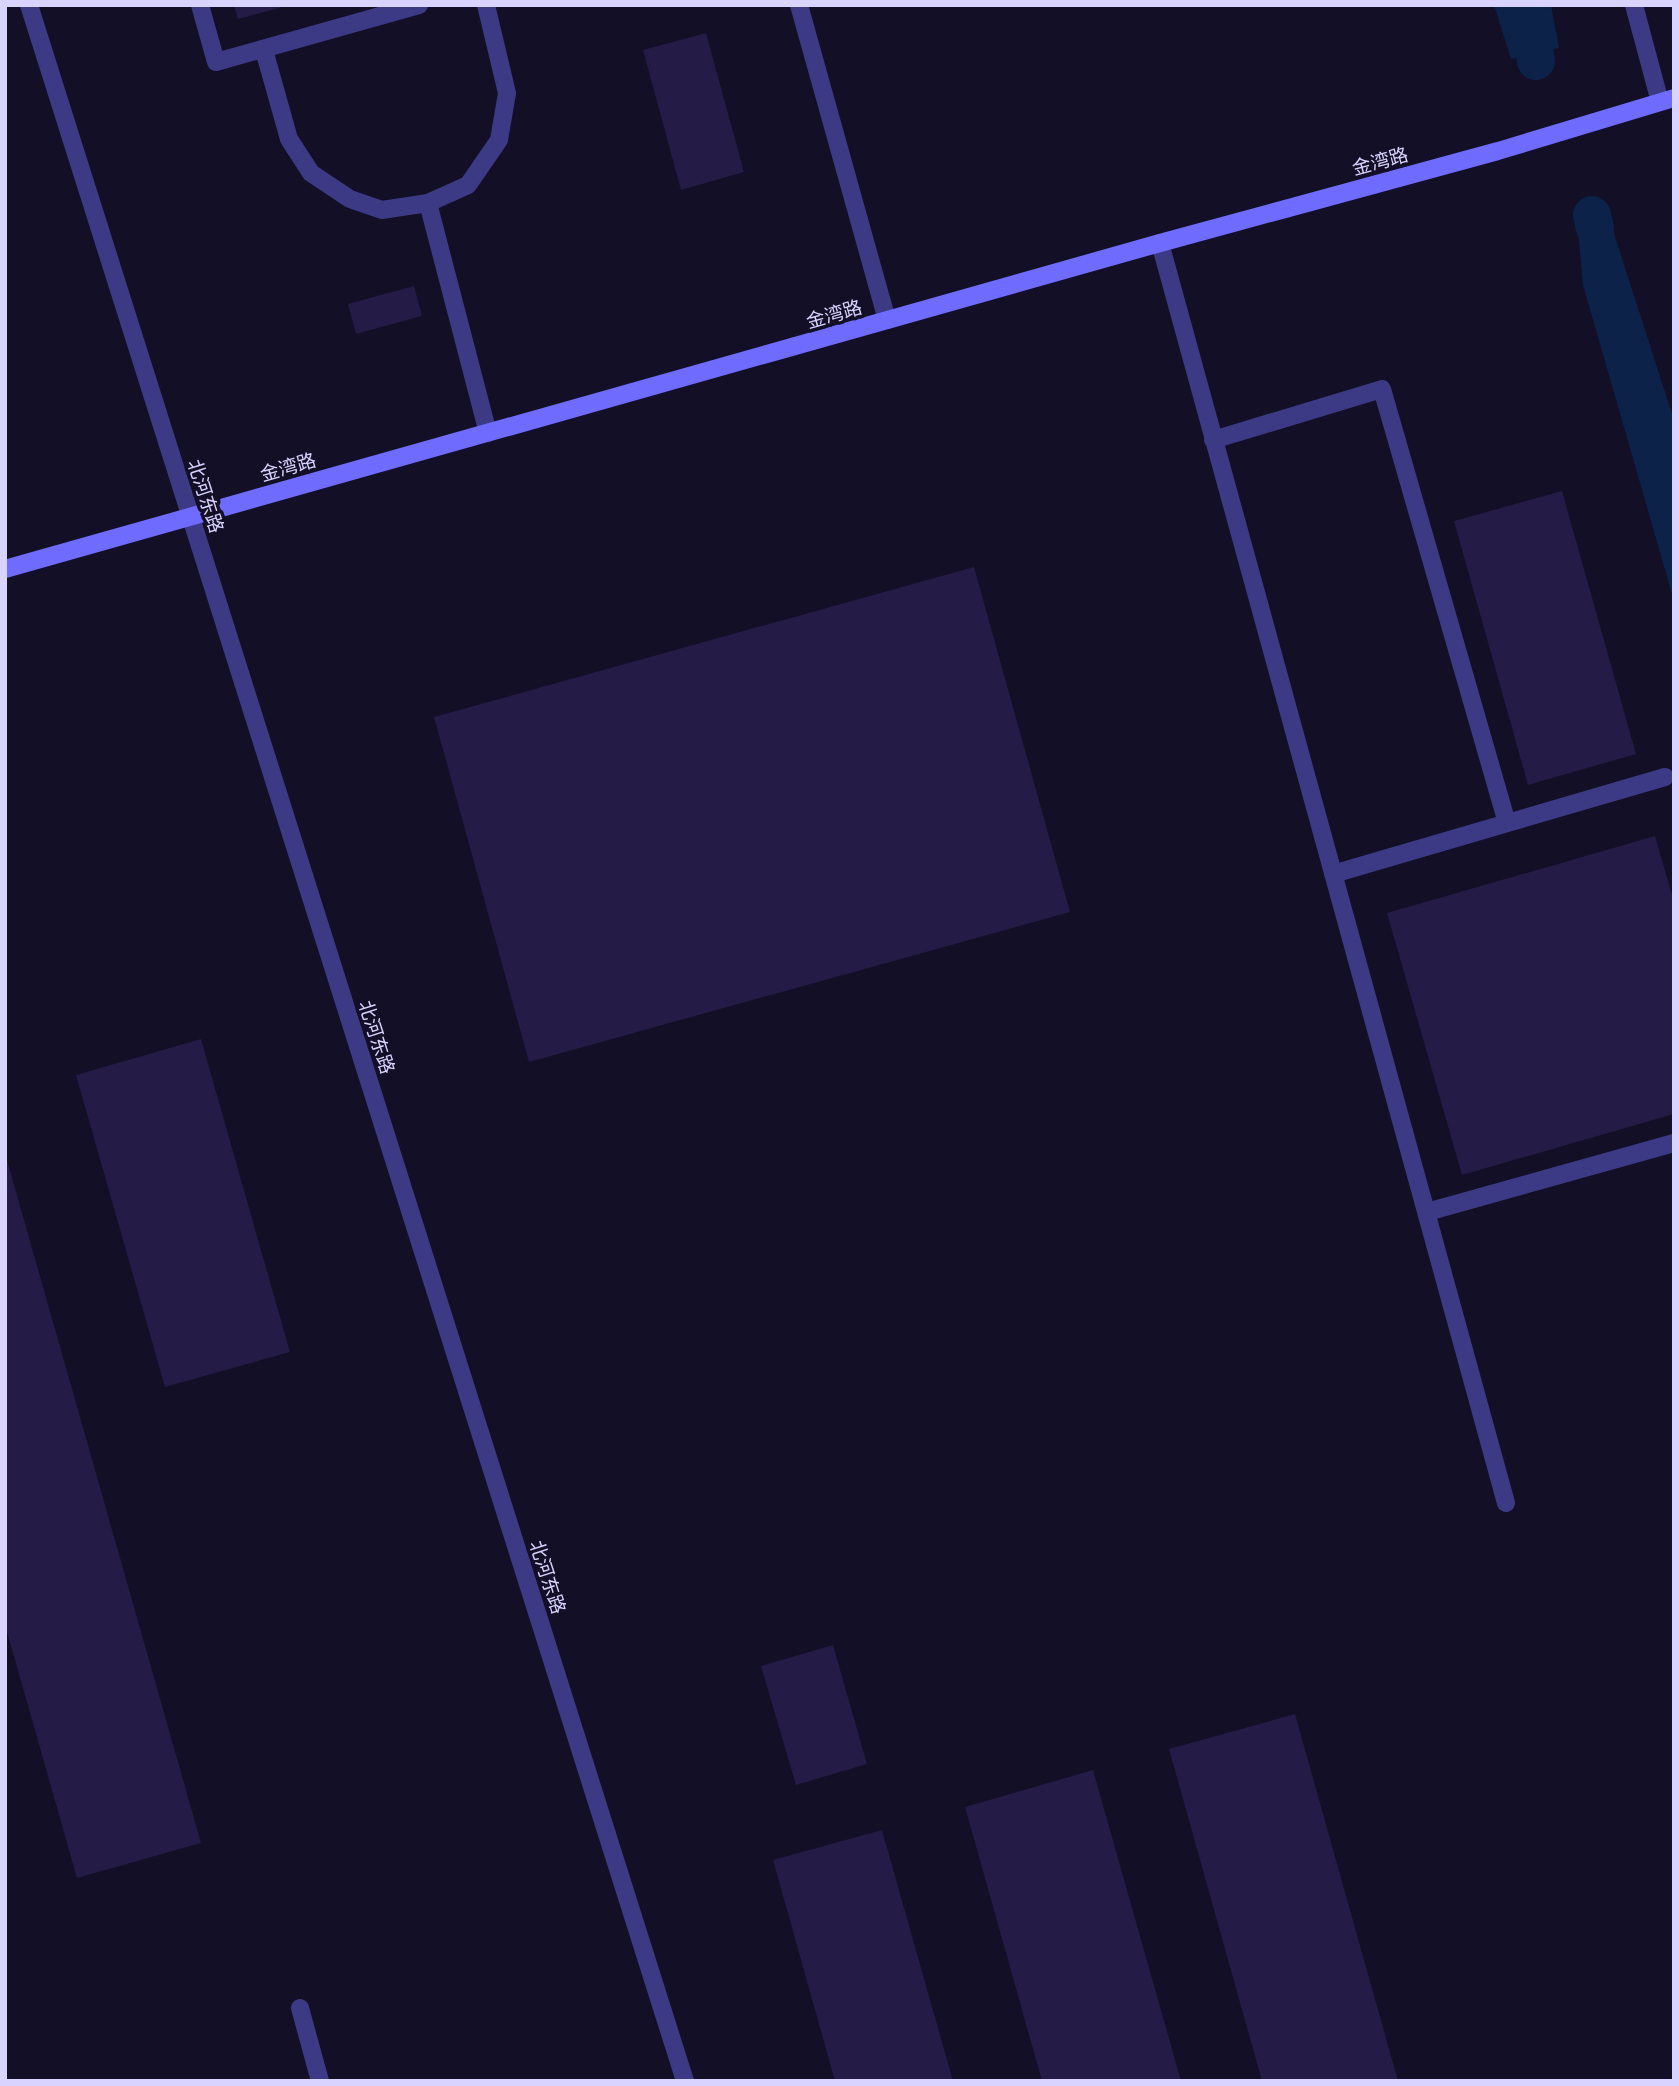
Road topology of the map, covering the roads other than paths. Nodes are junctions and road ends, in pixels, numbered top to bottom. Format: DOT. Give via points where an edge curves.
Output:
graph roads {
  1 [pos="29,5"];
  2 [pos="201,5"];
  3 [pos="419,5"];
  4 [pos="486,5"];
  5 [pos="799,5"];
  6 [pos="1634,5"];
  7 [pos="264,50"];
  8 [pos="1667,100"];
  9 [pos="428,203"];
  10 [pos="1160,243"];
  11 [pos="887,320"];
  12 [pos="488,433"];
  13 [pos="1213,440"];
  14 [pos="191,516"];
  15 [pos="5,569"];
  16 [pos="1665,777"];
  17 [pos="1507,823"];
  18 [pos="1334,874"];
  19 [pos="1674,1143"];
  20 [pos="1427,1212"];
  21 [pos="1506,1503"];
  22 [pos="300,2008"];
  23 [pos="320,2081"];
  24 [pos="685,2081"];
  1 -- 14 [label="street, 北河东路"];
  2 -- 7 [label="street" via="216,62"];
  3 -- 7 [label="street"];
  4 -- 9 [label="street" via="507,93 499,140 468,184"];
  5 -- 11 [label="street"];
  6 -- 8 [label="street"];
  7 -- 9 [label="street" via="289,139 311,173 350,199 382,210"];
  8 -- 10 [label="street, 金湾路"];
  9 -- 12 [label="street"];
  10 -- 11 [label="street, 金湾路"];
  10 -- 13 [label="street"];
  11 -- 12 [label="street, 金湾路"];
  12 -- 14 [label="street, 金湾路"];
  13 -- 17 [label="street" via="1382,390"];
  13 -- 18 [label="street"];
  14 -- 15 [label="street, 金湾路"];
  14 -- 24 [label="street, 北河东路"];
  16 -- 17 [label="street"];
  17 -- 18 [label="street"];
  18 -- 20 [label="street"];
  19 -- 20 [label="street"];
  20 -- 21 [label="street"];
  22 -- 23 [label="street"];
}
